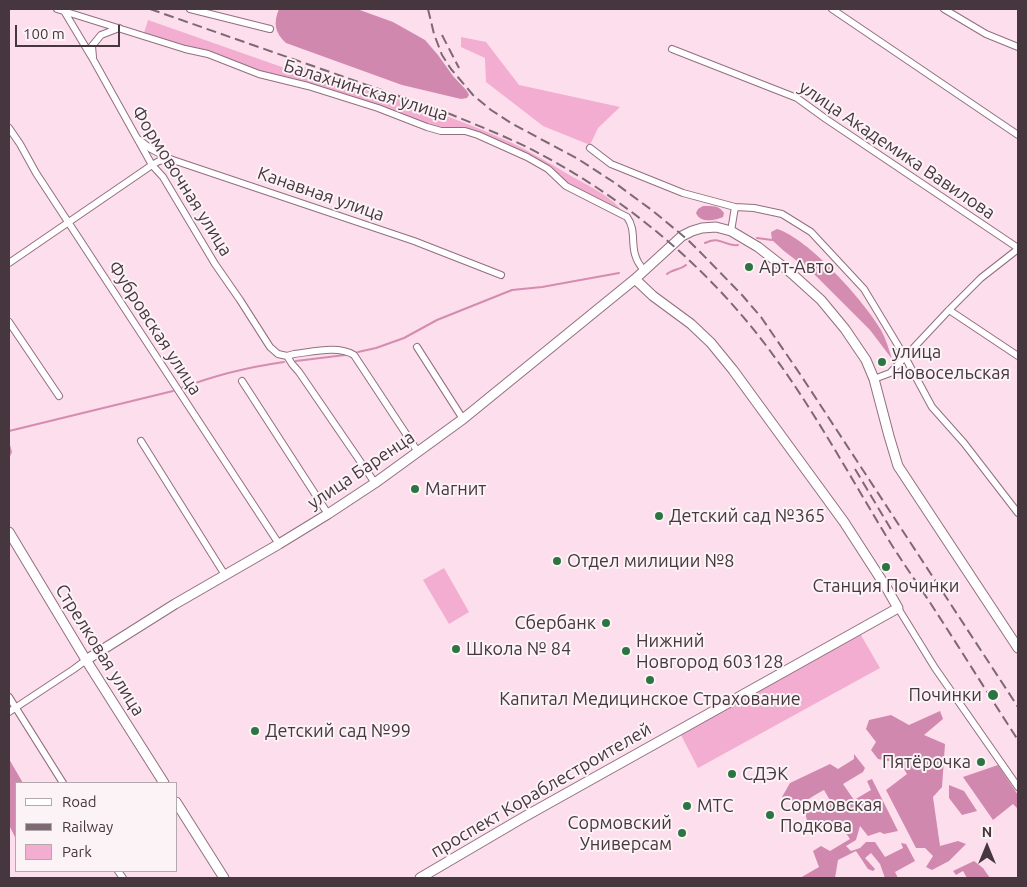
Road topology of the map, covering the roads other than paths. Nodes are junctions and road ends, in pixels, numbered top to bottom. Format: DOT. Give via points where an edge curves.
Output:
graph roads {
  1 [pos="190,9"];
  2 [pos="832,9"];
  3 [pos="944,9"];
  4 [pos="60,10"];
  5 [pos="119,28"];
  6 [pos="270,29"];
  7 [pos="1018,47"];
  8 [pos="672,49"];
  9 [pos="94,61"];
  10 [pos="9,128"];
  11 [pos="1018,135"];
  12 [pos="135,136"];
  13 [pos="590,148"];
  14 [pos="170,159"];
  15 [pos="152,165"];
  16 [pos="734,207"];
  17 [pos="69,222"];
  18 [pos="730,231"];
  19 [pos="1018,248"];
  20 [pos="9,263"];
  21 [pos="644,270"];
  22 [pos="501,276"];
  23 [pos="635,279"];
  24 [pos="949,310"];
  25 [pos="9,322"];
  26 [pos="417,346"];
  27 [pos="287,356"];
  28 [pos="1018,356"];
  29 [pos="906,357"];
  30 [pos="874,380"];
  31 [pos="242,381"];
  32 [pos="59,396"];
  33 [pos="463,419"];
  34 [pos="141,441"];
  35 [pos="418,452"];
  36 [pos="375,483"];
  37 [pos="1018,513"];
  38 [pos="328,514"];
  39 [pos="9,532"];
  40 [pos="279,544"];
  41 [pos="225,575"];
  42 [pos="898,608"];
  43 [pos="1018,648"];
  44 [pos="86,660"];
  45 [pos="9,697"];
  46 [pos="16,708"];
  47 [pos="9,712"];
  48 [pos="62,782"];
  49 [pos="163,782"];
  50 [pos="1018,787"];
  51 [pos="178,805"];
  52 [pos="224,878"];
  53 [pos="420,878"];
  1 -- 6 [label="street"];
  2 -- 11 [label="street"];
  3 -- 7 [label="street" via="986,34"];
  4 -- 5 [label="street, Балахнинская улица"];
  4 -- 9 [label="street, Формовочная улица"];
  5 -- 9 [label="street" via="101,35 92,46"];
  5 -- 21 [label="street, Балахнинская улица" via="208,54 259,74 378,108 427,127 478,135 528,157 548,169 566,186 627,217 631,222 635,256"];
  8 -- 19 [label="street, улица Академика Вавилова" via="797,98"];
  9 -- 12 [label="street, Формовочная улица"];
  10 -- 17 [label="street, Фубровская улица"];
  12 -- 14 [label="street, Канавная улица"];
  12 -- 15 [label="street, Формовочная улица"];
  13 -- 16 [label="street" via="611,164 683,193"];
  14 -- 15 [label="street"];
  14 -- 22 [label="street, Канавная улица" via="414,241"];
  15 -- 17 [label="street"];
  15 -- 27 [label="street, Формовочная улица" via="163,177 270,347"];
  16 -- 18 [label="street"];
  16 -- 29 [label="street" via="782,214 811,232 864,288"];
  17 -- 20 [label="street"];
  17 -- 40 [label="street, Фубровская улица"];
  18 -- 21 [label="street, улица Баренца" via="716,227 692,231"];
  18 -- 30 [label="street" via="758,247 821,300 866,360"];
  19 -- 24 [label="street"];
  21 -- 23 [label="street, улица Баренца"];
  23 -- 33 [label="street, улица Баренца"];
  23 -- 42 [label="street" via="691,324 733,370 844,522"];
  24 -- 28 [label="street"];
  24 -- 29 [label="street"];
  25 -- 32 [label="street"];
  26 -- 33 [label="street"];
  27 -- 35 [label="street" via="340,349 354,355"];
  27 -- 36 [label="street, Формовочная улица"];
  29 -- 30 [label="street" via="890,374"];
  29 -- 37 [label="street" via="932,406"];
  30 -- 43 [label="street" via="898,466"];
  31 -- 38 [label="street"];
  33 -- 35 [label="street, улица Баренца"];
  34 -- 41 [label="street"];
  35 -- 36 [label="street, улица Баренца"];
  36 -- 38 [label="street, улица Баренца"];
  38 -- 40 [label="street, улица Баренца"];
  39 -- 44 [label="street, Стрелковая улица"];
  40 -- 41 [label="street, улица Баренца"];
  41 -- 44 [label="street, улица Баренца"];
  42 -- 50 [label="street" via="935,668"];
  42 -- 53 [label="street, проспект Кораблестроителей"];
  44 -- 46 [label="street"];
  44 -- 49 [label="street, Стрелковая улица"];
  45 -- 46 [label="street"];
  46 -- 47 [label="street"];
  46 -- 48 [label="street"];
  51 -- 52 [label="street"];
}
